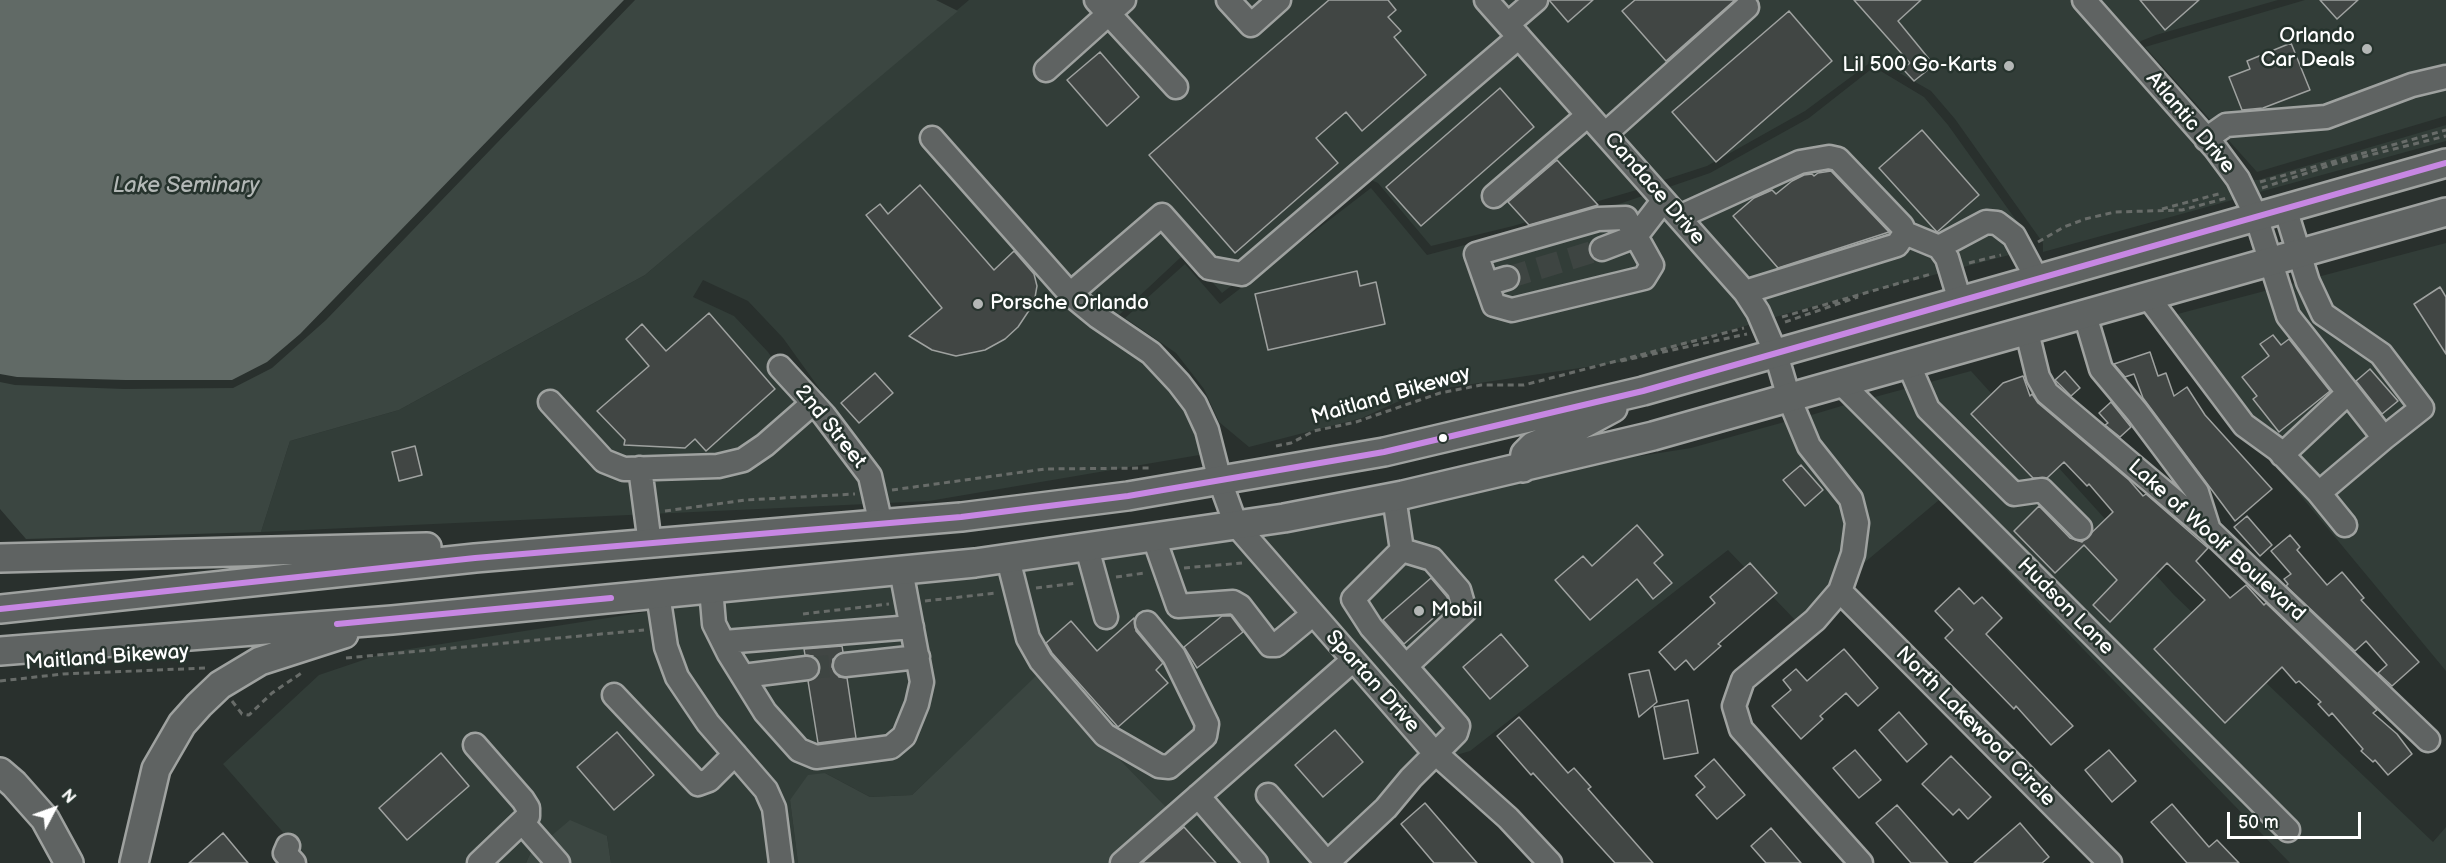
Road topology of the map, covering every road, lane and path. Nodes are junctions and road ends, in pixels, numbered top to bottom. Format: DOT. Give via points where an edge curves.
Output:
graph roads {
  1 [pos="1228,0"];
  2 [pos="1279,0"];
  3 [pos="1486,0"];
  4 [pos="1536,0"];
  5 [pos="2084,0"];
  6 [pos="1110,5"];
  7 [pos="1747,7"];
  8 [pos="1513,31"];
  9 [pos="1046,70"];
  10 [pos="2446,77"];
  11 [pos="1176,87"];
  12 [pos="1588,115"];
  13 [pos="2446,130"];
  14 [pos="1605,134"];
  15 [pos="2446,136"];
  16 [pos="932,138"];
  17 [pos="2206,139"];
  18 [pos="2446,163"];
  19 [pos="1494,196"];
  20 [pos="2247,199"];
  21 [pos="2285,208"];
  22 [pos="1671,209"];
  23 [pos="2152,211"];
  24 [pos="2446,212"];
  25 [pos="1905,233"];
  26 [pos="1636,236"];
  27 [pos="1940,247"];
  28 [pos="1602,249"];
  29 [pos="2299,254"];
  30 [pos="2271,262"];
  31 [pos="2037,279"];
  32 [pos="1745,292"];
  33 [pos="1070,294"];
  34 [pos="1861,295"];
  35 [pos="1854,297"];
  36 [pos="2148,297"];
  37 [pos="1960,301"];
  38 [pos="1786,315"];
  39 [pos="2085,315"];
  40 [pos="1795,320"];
  41 [pos="1735,331"];
  42 [pos="2027,332"];
  43 [pos="1730,338"];
  44 [pos="1776,354"];
  45 [pos="1909,365"];
  46 [pos="1596,366"];
  47 [pos="780,367"];
  48 [pos="1842,384"];
  49 [pos="1643,391"];
  50 [pos="2348,393"];
  51 [pos="1789,398"];
  52 [pos="550,402"];
  53 [pos="813,403"];
  54 [pos="2384,438"];
  55 [pos="1274,447"];
  56 [pos="2282,455"];
  57 [pos="639,468"];
  58 [pos="1154,468"];
  59 [pos="1522,468"];
  60 [pos="1220,481"];
  61 [pos="895,490"];
  62 [pos="2319,493"];
  63 [pos="1394,497"];
  64 [pos="880,525"];
  65 [pos="1236,525"];
  66 [pos="2345,525"];
  67 [pos="2080,528"];
  68 [pos="2210,530"];
  69 [pos="1154,538"];
  70 [pos="650,544"];
  71 [pos="1087,548"];
  72 [pos="1402,550"];
  73 [pos="0,558"];
  74 [pos="475,558"];
  75 [pos="1008,559"];
  76 [pos="901,570"];
  77 [pos="711,588"];
  78 [pos="1840,591"];
  79 [pos="658,594"];
  80 [pos="0,609"];
  81 [pos="1312,615"];
  82 [pos="1106,617"];
  83 [pos="392,620"];
  84 [pos="1147,623"];
  85 [pos="912,627"];
  86 [pos="724,642"];
  87 [pos="0,651"];
  88 [pos="918,657"];
  89 [pos="1352,661"];
  90 [pos="845,665"];
  91 [pos="1406,666"];
  92 [pos="807,669"];
  93 [pos="213,676"];
  94 [pos="743,676"];
  95 [pos="0,681"];
  96 [pos="614,695"];
  97 [pos="2428,740"];
  98 [pos="475,745"];
  99 [pos="1436,753"];
  100 [pos="735,754"];
  101 [pos="0,772"];
  102 [pos="1268,795"];
  103 [pos="1198,796"];
  104 [pos="522,822"];
  105 [pos="2288,830"];
  106 [pos="69,863"];
  107 [pos="134,863"];
  108 [pos="479,863"];
  109 [pos="558,863"];
  110 [pos="781,863"];
  111 [pos="1122,863"];
  112 [pos="1256,863"];
  113 [pos="1550,863"];
  114 [pos="1861,863"];
  115 [pos="2110,863"];
  1 -- 2 [label="street" via="1251,26"];
  3 -- 8 [label="street, Candace Drive"];
  4 -- 8 [label="street"];
  5 -- 17 [label="street, Atlantic Drive"];
  6 -- 9 [label="street"];
  6 -- 11 [label="street"];
  7 -- 14 [label="street"];
  8 -- 12 [label="street, Candace Drive"];
  8 -- 33 [label="street" via="1242,274 1209,268 1162,215"];
  10 -- 17 [label="street" via="2412,85 2326,117 2226,125"];
  12 -- 14 [label="street, Candace Drive"];
  12 -- 19 [label="street"];
  13 -- 20 [label="path"];
  14 -- 22 [label="street, Candace Drive"];
  15 -- 20 [label="path" via="2334,164"];
  16 -- 33 [label="street, Spartan Drive"];
  17 -- 20 [label="street, Atlantic Drive"];
  18 -- 21 [label="main road"];
  20 -- 21 [label="main road"];
  20 -- 23 [label="path"];
  20 -- 30 [label="street, Atlantic Drive"];
  20 -- 31 [label="main road"];
  21 -- 29 [label="street"];
  22 -- 25 [label="street" via="1800,162 1829,157 1838,159"];
  22 -- 26 [label="street"];
  22 -- 32 [label="street, Candace Drive"];
  24 -- 29 [label="main road"];
  25 -- 27 [label="street"];
  25 -- 32 [label="street" via="1897,245"];
  26 -- 26 [label="street" via="1652,266 1644,278 1512,310 1494,304 1497,281 1476,254 1598,219 1626,218"];
  26 -- 28 [label="street"];
  27 -- 31 [label="street" via="1986,222 1997,222 2014,236"];
  27 -- 37 [label="street"];
  29 -- 30 [label="main road"];
  29 -- 54 [label="street" via="2323,314 2381,354 2422,408"];
  30 -- 36 [label="main road"];
  30 -- 50 [label="street, Atlantic Drive" via="2288,316"];
  31 -- 37 [label="main road"];
  32 -- 44 [label="street, Candace Drive"];
  33 -- 60 [label="street, Spartan Drive" via="1150,352 1179,383 1207,430"];
  34 -- 40 [label="path"];
  35 -- 38 [label="path"];
  36 -- 39 [label="main road"];
  36 -- 56 [label="street" via="2244,425"];
  37 -- 44 [label="main road"];
  39 -- 42 [label="main road"];
  39 -- 68 [label="street" via="2101,369 2197,492"];
  41 -- 46 [label="path"];
  42 -- 45 [label="main road"];
  42 -- 68 [label="street, Lake of Woolf Boulevard" via="2038,377 2047,393"];
  43 -- 46 [label="path"];
  44 -- 49 [label="main road"];
  44 -- 51 [label="street, Candace Drive"];
  45 -- 48 [label="main road"];
  45 -- 67 [label="street" via="1928,409 2014,494 2042,490"];
  46 -- 55 [label="path, Maitland Bikeway" via="1524,385 1482,385 1440,393"];
  47 -- 53 [label="street, 2nd Street"];
  48 -- 51 [label="main road"];
  48 -- 105 [label="street, Hudson Lane"];
  49 -- 59 [label="main road" via="1572,430 1533,446 1525,454"];
  49 -- 60 [label="main road" via="1384,452"];
  50 -- 54 [label="street, Atlantic Drive"];
  50 -- 56 [label="street"];
  51 -- 59 [label="main road"];
  51 -- 78 [label="street, Candace Drive" via="1809,446 1851,499 1857,523 1853,554"];
  52 -- 57 [label="street" via="603,460 624,468"];
  53 -- 57 [label="street" via="743,460 718,466"];
  53 -- 64 [label="street, 2nd Street" via="870,476"];
  54 -- 62 [label="street"];
  56 -- 62 [label="street"];
  57 -- 70 [label="street"];
  58 -- 61 [label="path" via="1045,469"];
  59 -- 63 [label="main road"];
  60 -- 64 [label="main road" via="1054,506"];
  60 -- 65 [label="street, Spartan Drive"];
  62 -- 66 [label="street"];
  63 -- 65 [label="main road"];
  63 -- 72 [label="street"];
  64 -- 70 [label="main road"];
  65 -- 69 [label="main road"];
  65 -- 81 [label="street, Spartan Drive"];
  68 -- 97 [label="street, Lake of Woolf Boulevard"];
  69 -- 71 [label="main road"];
  69 -- 81 [label="street" via="1178,606 1233,602 1270,645 1276,645"];
  70 -- 74 [label="main road"];
  71 -- 75 [label="main road"];
  71 -- 82 [label="street"];
  72 -- 91 [label="street" via="1353,599 1371,627"];
  72 -- 91 [label="street" via="1432,560 1459,590 1465,611"];
  73 -- 74 [label="main road" via="430,547"];
  74 -- 80 [label="main road"];
  75 -- 76 [label="main road"];
  75 -- 84 [label="street" via="1028,638 1041,661 1105,735 1159,766 1169,767 1205,736 1207,724 1174,656"];
  76 -- 77 [label="main road"];
  76 -- 85 [label="street"];
  77 -- 79 [label="main road"];
  77 -- 86 [label="street" via="714,624"];
  78 -- 114 [label="street" via="1815,620 1743,680 1734,706 1741,729"];
  78 -- 115 [label="street, North Lakewood Circle"];
  79 -- 83 [label="main road"];
  79 -- 100 [label="street" via="666,647 677,677"];
  81 -- 89 [label="street, Spartan Drive"];
  83 -- 87 [label="main road"];
  83 -- 107 [label="main road" via="261,661 220,685 182,724 156,768"];
  85 -- 86 [label="street"];
  85 -- 88 [label="street"];
  86 -- 94 [label="street"];
  88 -- 90 [label="street"];
  88 -- 94 [label="street" via="922,682 917,704 898,743 816,757 793,745 765,712"];
  89 -- 99 [label="street, Spartan Drive"];
  89 -- 103 [label="street"];
  91 -- 99 [label="street" via="1458,726"];
  92 -- 94 [label="street"];
  93 -- 95 [label="path, Maitland Bikeway" via="200,667"];
  96 -- 100 [label="street" via="698,784 709,780"];
  98 -- 104 [label="street" via="528,808 528,816"];
  99 -- 102 [label="street" via="1386,808 1327,862"];
  99 -- 113 [label="street, Spartan Drive" via="1508,818"];
  100 -- 110 [label="street" via="766,790 774,808"];
  101 -- 106 [label="main road" via="45,819"];
  103 -- 111 [label="street"];
  103 -- 112 [label="street"];
  104 -- 108 [label="street"];
  104 -- 109 [label="street"];
}
